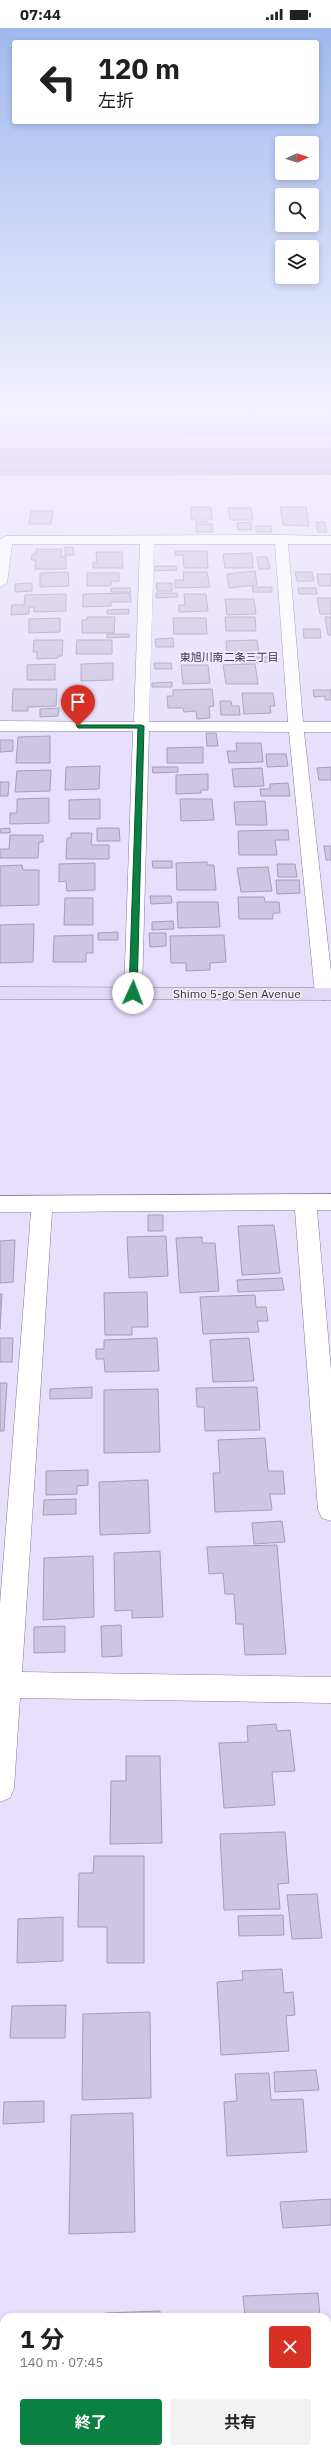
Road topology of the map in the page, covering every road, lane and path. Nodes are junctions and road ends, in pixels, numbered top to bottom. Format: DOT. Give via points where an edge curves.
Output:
graph roads {
  1 [pos="281,539"];
  2 [pos="147,540"];
  3 [pos="331,540"];
  4 [pos="0,583"];
  5 [pos="0,726"];
  6 [pos="141,726"];
  7 [pos="296,727"];
  8 [pos="331,727"];
  9 [pos="0,993"];
  10 [pos="133,993"];
  11 [pos="327,994"];
  12 [pos="305,1202"];
  13 [pos="331,1202"];
  14 [pos="0,1204"];
  15 [pos="42,1204"];
  16 [pos="331,1510"];
  17 [pos="4,1685"];
  18 [pos="331,1690"];
  19 [pos="0,1788"];
  1 -- 2 [label="street"];
  1 -- 3 [label="street"];
  1 -- 7 [label="street"];
  2 -- 4 [label="street" via="6,540"];
  2 -- 6 [label="street"];
  5 -- 6 [label="street"];
  6 -- 7 [label="street"];
  6 -- 10 [label="street"];
  7 -- 8 [label="street"];
  7 -- 11 [label="street"];
  9 -- 10 [label="street, Shimo 5-go Sen Avenue"];
  10 -- 11 [label="street, Shimo 5-go Sen Avenue"];
  12 -- 13 [label="street"];
  12 -- 15 [label="street"];
  12 -- 16 [label="street"];
  14 -- 15 [label="street"];
  15 -- 17 [label="street"];
  17 -- 18 [label="street"];
  17 -- 19 [label="street"];
}
